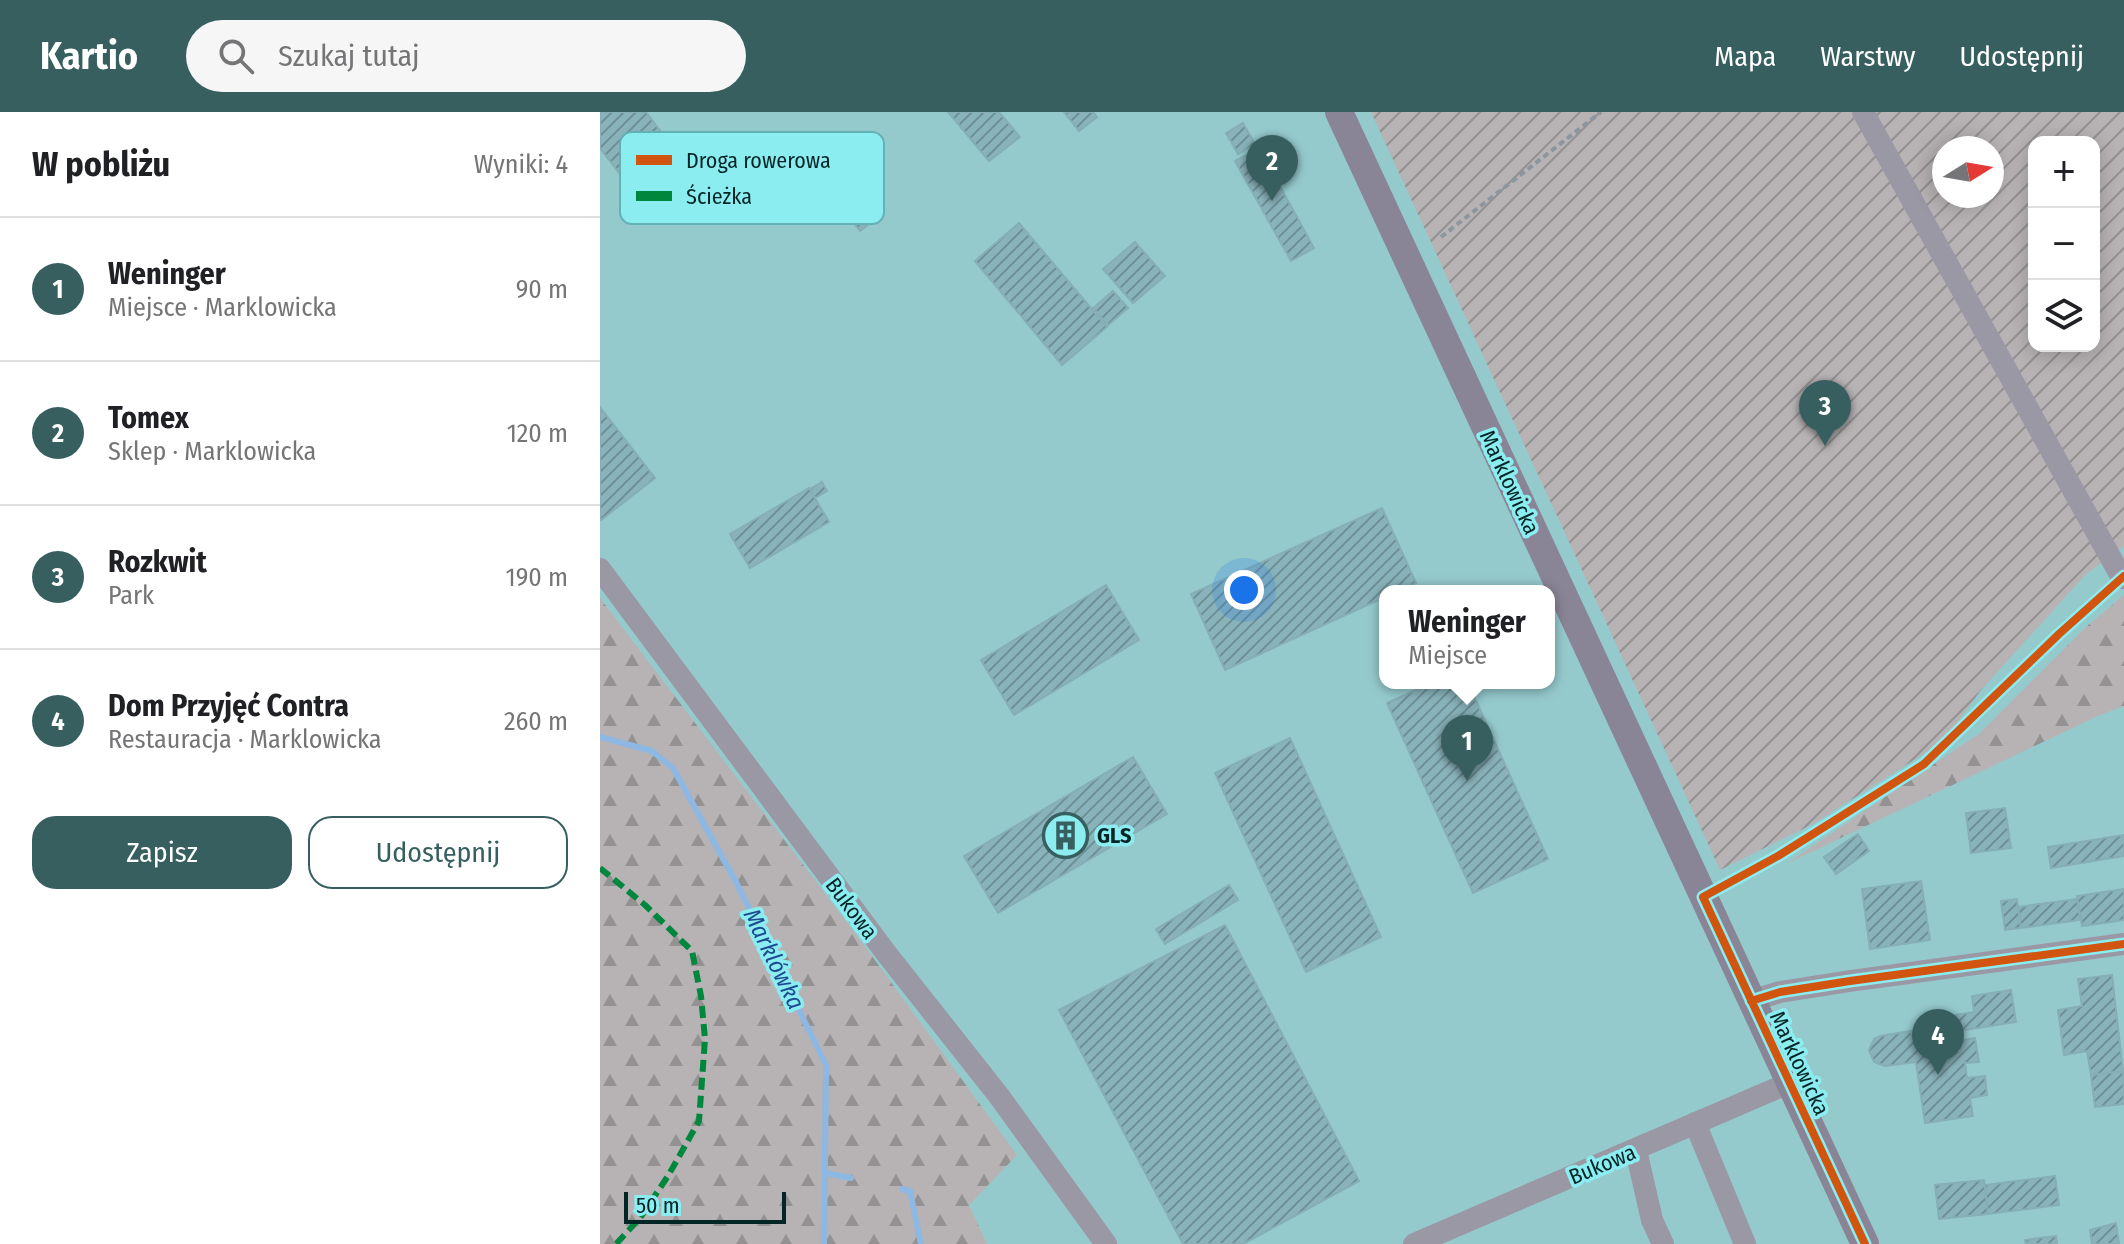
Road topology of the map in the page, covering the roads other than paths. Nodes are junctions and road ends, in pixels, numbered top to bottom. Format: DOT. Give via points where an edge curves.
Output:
graph roads {
  1 [pos="1339,112"];
  2 [pos="1863,112"];
  3 [pos="600,569"];
  4 [pos="2122,578"];
  5 [pos="2124,944"];
  6 [pos="1751,1001"];
  7 [pos="1789,1083"];
  8 [pos="1695,1123"];
  9 [pos="1636,1150"];
  10 [pos="1106,1244"];
  11 [pos="1414,1244"];
  12 [pos="1663,1244"];
  13 [pos="1745,1244"];
  14 [pos="1865,1244"];
  1 -- 6 [label="main road, Marklowicka"];
  2 -- 4 [label="lane"];
  3 -- 10 [label="lane, Bukowa"];
  5 -- 6 [label="lane" via="1850,981"];
  6 -- 7 [label="main road, Marklowicka"];
  7 -- 8 [label="lane, Bukowa"];
  7 -- 14 [label="main road, Marklowicka"];
  8 -- 9 [label="lane, Bukowa"];
  8 -- 13 [label="lane"];
  9 -- 11 [label="lane, Bukowa"];
  9 -- 12 [label="lane"];
}
